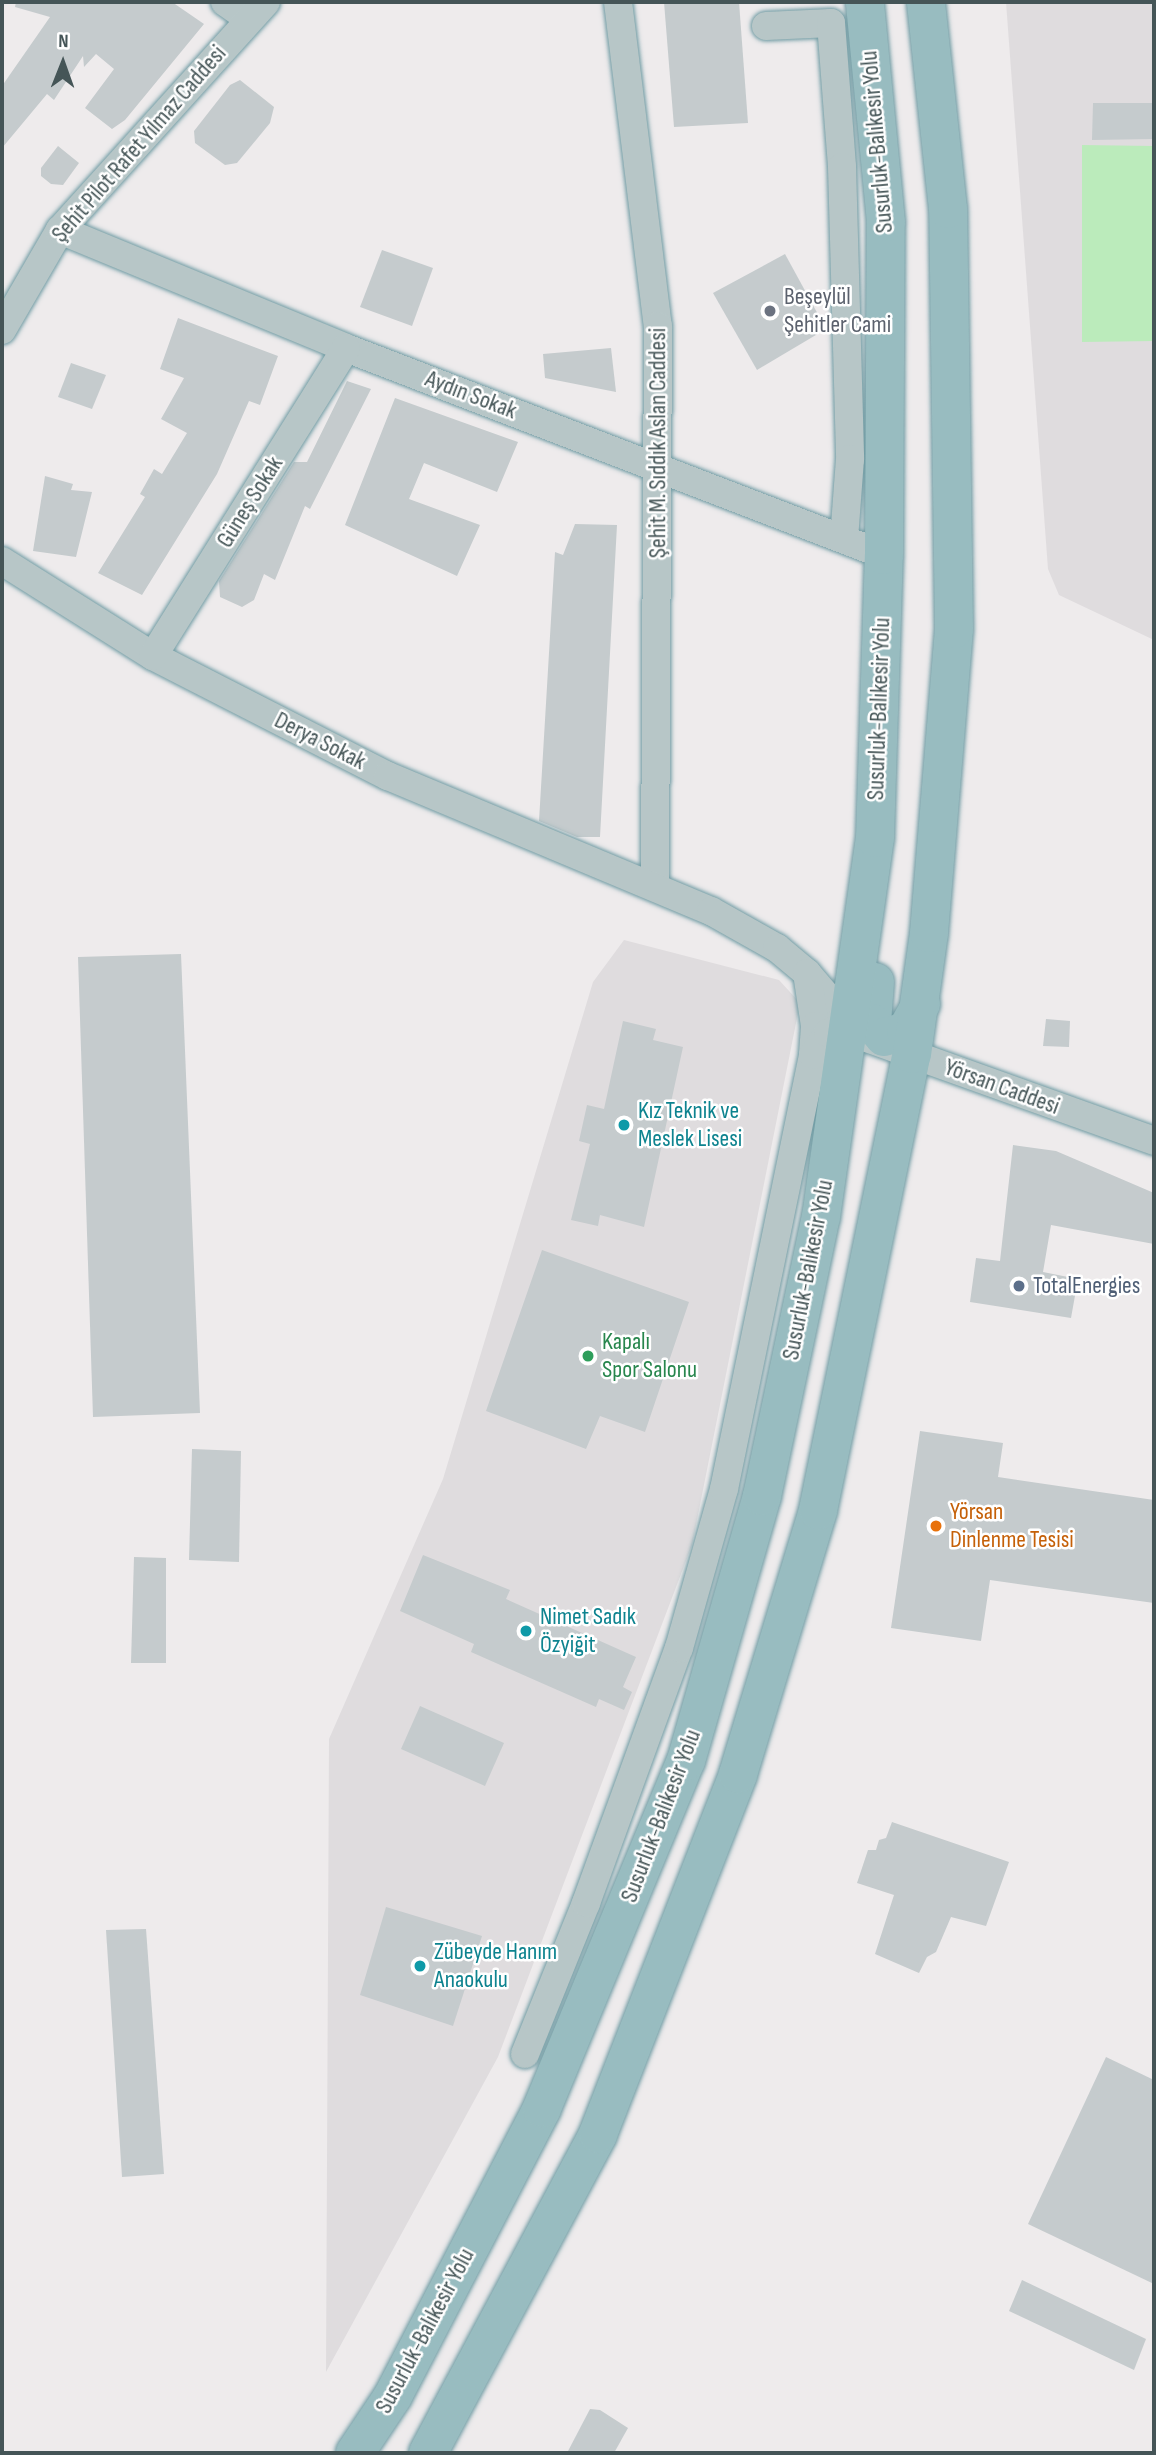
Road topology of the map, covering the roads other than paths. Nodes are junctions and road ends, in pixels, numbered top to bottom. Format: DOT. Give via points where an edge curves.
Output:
graph roads {
  1 [pos="225,2"];
  2 [pos="618,2"];
  3 [pos="865,2"];
  4 [pos="926,2"];
  5 [pos="257,10"];
  6 [pos="766,26"];
  7 [pos="60,230"];
  8 [pos="2,330"];
  9 [pos="346,348"];
  10 [pos="660,466"];
  11 [pos="844,538"];
  12 [pos="884,555"];
  13 [pos="2,561"];
  14 [pos="153,656"];
  15 [pos="879,703"];
  16 [pos="655,887"];
  17 [pos="807,973"];
  18 [pos="921,1003"];
  19 [pos="850,1032"];
  20 [pos="912,1054"];
  21 [pos="813,1055"];
  22 [pos="1154,1141"];
  23 [pos="525,2054"];
  24 [pos="355,2453"];
  25 [pos="428,2453"];
  1 -- 5 [label="street"];
  2 -- 10 [label="street, Şehit M. Sıddık Aslan Caddesi" via="658,326"];
  3 -- 12 [label="highway, Susurluk-Balıkesir Yolu" via="886,222"];
  4 -- 18 [label="highway" via="948,209 954,629"];
  5 -- 7 [label="street, Şehit Pilot Rafet Yılmaz Caddesi"];
  6 -- 11 [label="street" via="831,23 842,167 850,459"];
  7 -- 8 [label="street, Şehit Pilot Rafet Yılmaz Caddesi"];
  7 -- 9 [label="street, Aydın Sokak"];
  9 -- 10 [label="street, Aydın Sokak"];
  9 -- 14 [label="street, Güneş Sokak"];
  10 -- 11 [label="street, Aydın Sokak"];
  10 -- 16 [label="street, Şehit M. Sıddık Aslan Caddesi"];
  11 -- 12 [label="street, Aydın Sokak"];
  12 -- 15 [label="highway, Susurluk-Balıkesir Yolu"];
  13 -- 14 [label="street, Derya Sokak"];
  14 -- 16 [label="street, Derya Sokak" via="388,776"];
  15 -- 18 [label="highway" via="895,789 871,1009 876,1032 897,1037 906,1031"];
  15 -- 19 [label="highway, Susurluk-Balıkesir Yolu" via="875,838"];
  16 -- 17 [label="street, Derya Sokak" via="777,948"];
  17 -- 19 [label="street, Derya Sokak" via="843,1015"];
  17 -- 21 [label="street" via="815,1026"];
  18 -- 20 [label="highway"];
  19 -- 20 [label="street, Yörsan Caddesi"];
  19 -- 21 [label="street" via="828,1033"];
  19 -- 24 [label="highway, Susurluk-Balıkesir Yolu" via="821,1217 762,1496 687,1761 542,2108 393,2396"];
  20 -- 22 [label="street, Yörsan Caddesi"];
  20 -- 25 [label="highway" via="818,1510 738,1774 598,2134"];
  21 -- 23 [label="street" via="724,1489 679,1648"];
}
